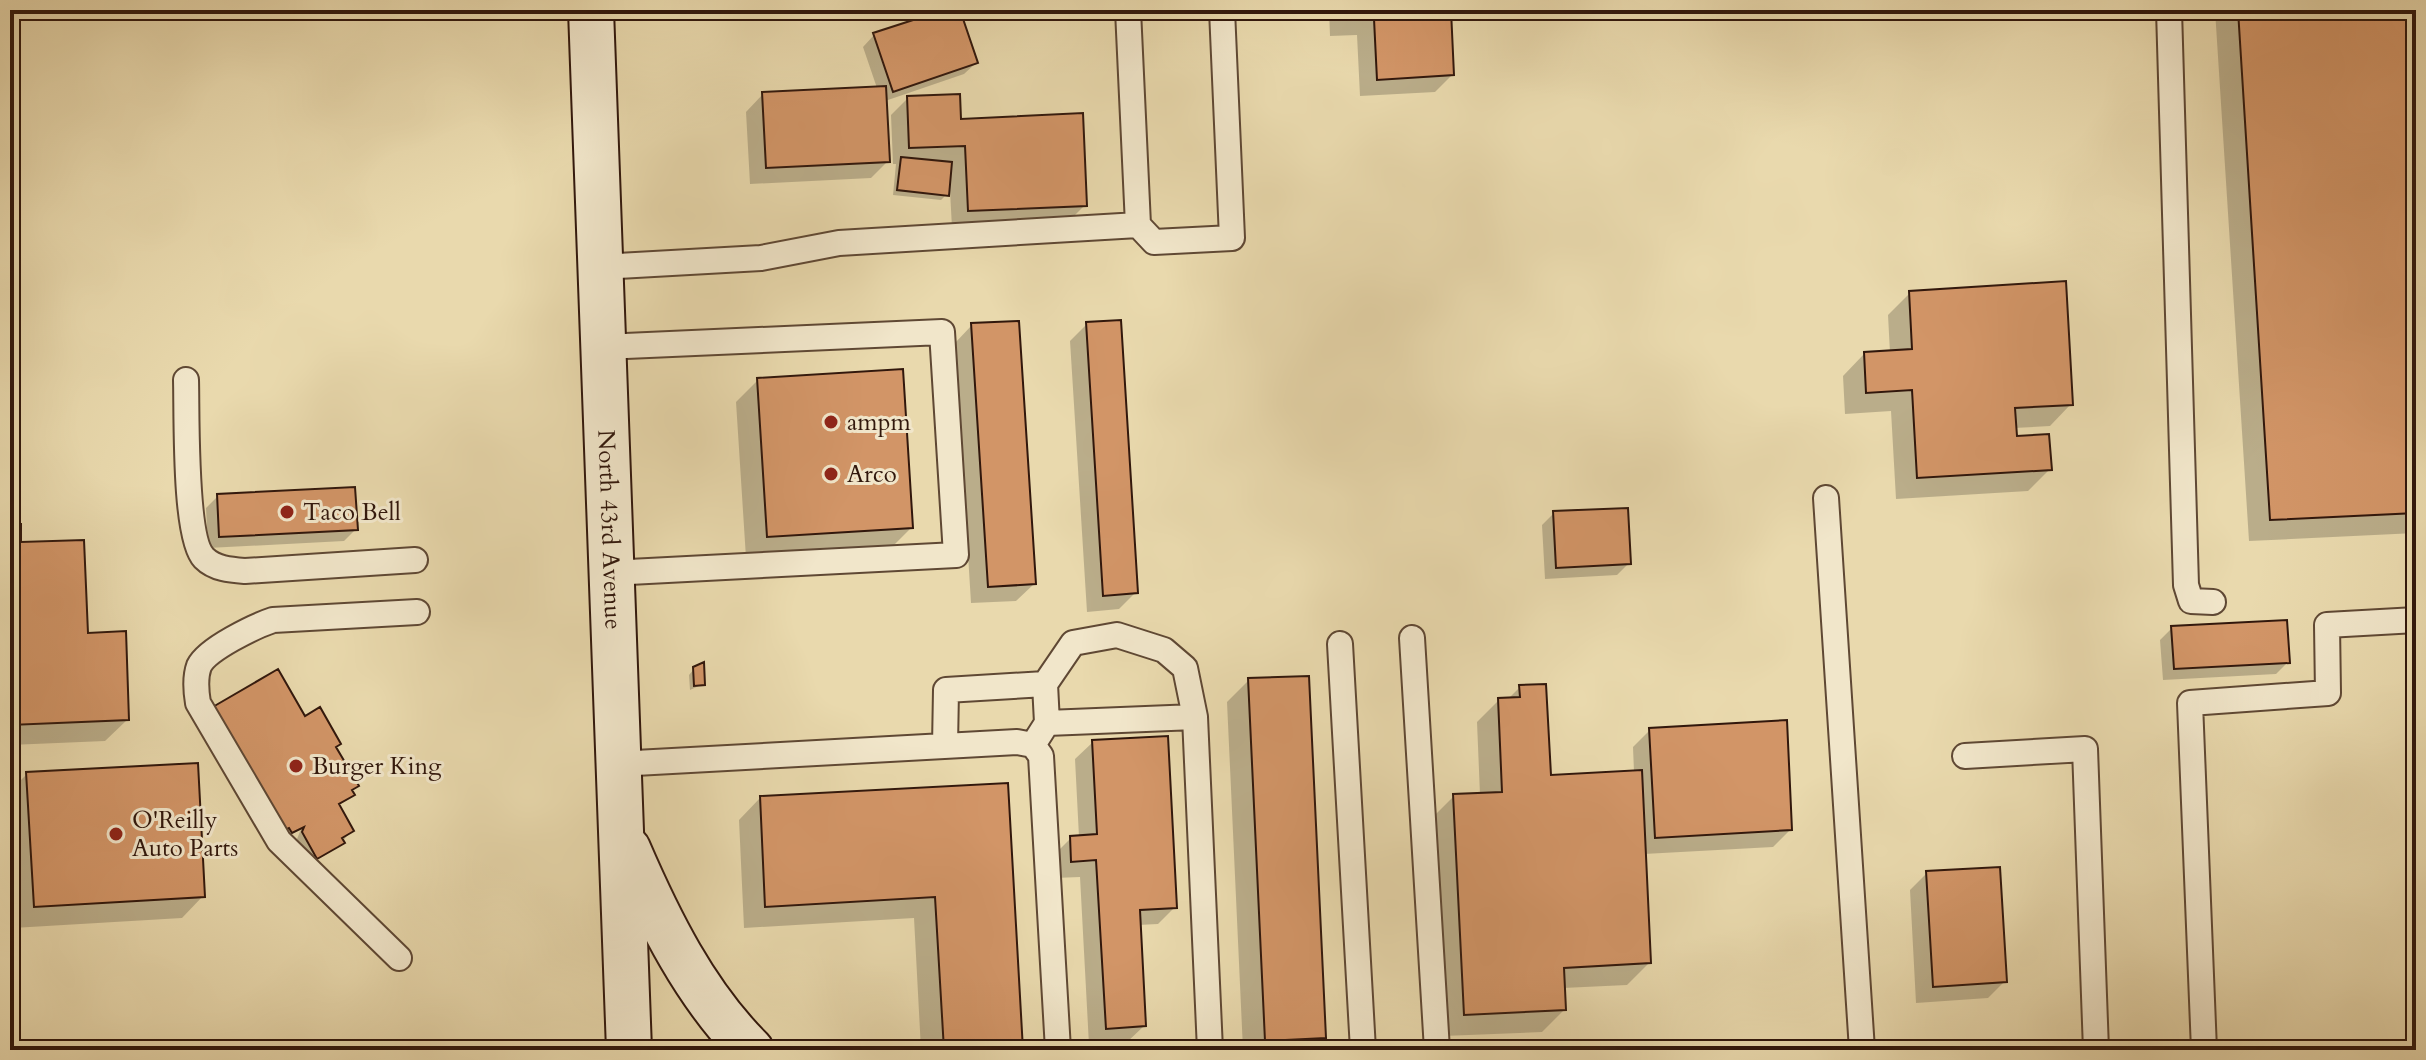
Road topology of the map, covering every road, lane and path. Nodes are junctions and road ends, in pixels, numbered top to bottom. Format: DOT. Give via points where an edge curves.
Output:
graph roads {
  1 [pos="591,10"];
  2 [pos="1128,10"];
  3 [pos="1222,10"];
  4 [pos="2169,10"];
  5 [pos="1138,225"];
  6 [pos="600,267"];
  7 [pos="603,347"];
  8 [pos="186,380"];
  9 [pos="1826,498"];
  10 [pos="415,560"];
  11 [pos="610,573"];
  12 [pos="2213,602"];
  13 [pos="417,612"];
  14 [pos="2416,620"];
  15 [pos="1412,638"];
  16 [pos="1340,644"];
  17 [pos="1045,684"];
  18 [pos="1195,717"];
  19 [pos="1047,723"];
  20 [pos="1033,745"];
  21 [pos="945,746"];
  22 [pos="1965,756"];
  23 [pos="617,764"];
  24 [pos="619,830"];
  25 [pos="399,958"];
  26 [pos="629,1050"];
  27 [pos="751,1050"];
  28 [pos="1058,1050"];
  29 [pos="1210,1050"];
  30 [pos="1363,1050"];
  31 [pos="1437,1050"];
  32 [pos="1862,1050"];
  33 [pos="2096,1050"];
  34 [pos="2204,1050"];
  1 -- 6 [label="main road, North 43rd Avenue"];
  2 -- 5 [label="lane"];
  3 -- 5 [label="lane" via="1232,238 1154,242"];
  4 -- 12 [label="lane" via="2186,585 2191,601"];
  5 -- 6 [label="lane" via="839,243 761,258"];
  6 -- 7 [label="main road, North 43rd Avenue"];
  7 -- 11 [label="main road, North 43rd Avenue"];
  7 -- 11 [label="lane" via="942,332 956,555"];
  8 -- 10 [label="lane" via="192,529 205,559 226,570 245,571"];
  9 -- 32 [label="lane"];
  11 -- 23 [label="main road, North 43rd Avenue"];
  13 -- 25 [label="lane" via="273,620 210,653 196,680 198,703 279,841"];
  14 -- 34 [label="lane" via="2327,625 2328,693 2190,703"];
  15 -- 31 [label="lane"];
  16 -- 30 [label="lane"];
  17 -- 18 [label="lane" via="1073,643 1117,635 1164,650 1185,668"];
  17 -- 19 [label="lane"];
  17 -- 21 [label="lane" via="946,690"];
  18 -- 19 [label="lane"];
  18 -- 29 [label="lane"];
  19 -- 20 [label="lane"];
  20 -- 21 [label="lane"];
  20 -- 28 [label="lane" via="1041,756"];
  21 -- 23 [label="lane"];
  22 -- 33 [label="lane" via="2085,749"];
  23 -- 24 [label="main road, North 43rd Avenue"];
  24 -- 26 [label="main road, North 43rd Avenue"];
  24 -- 27 [label="main road" via="694,980"];
}
